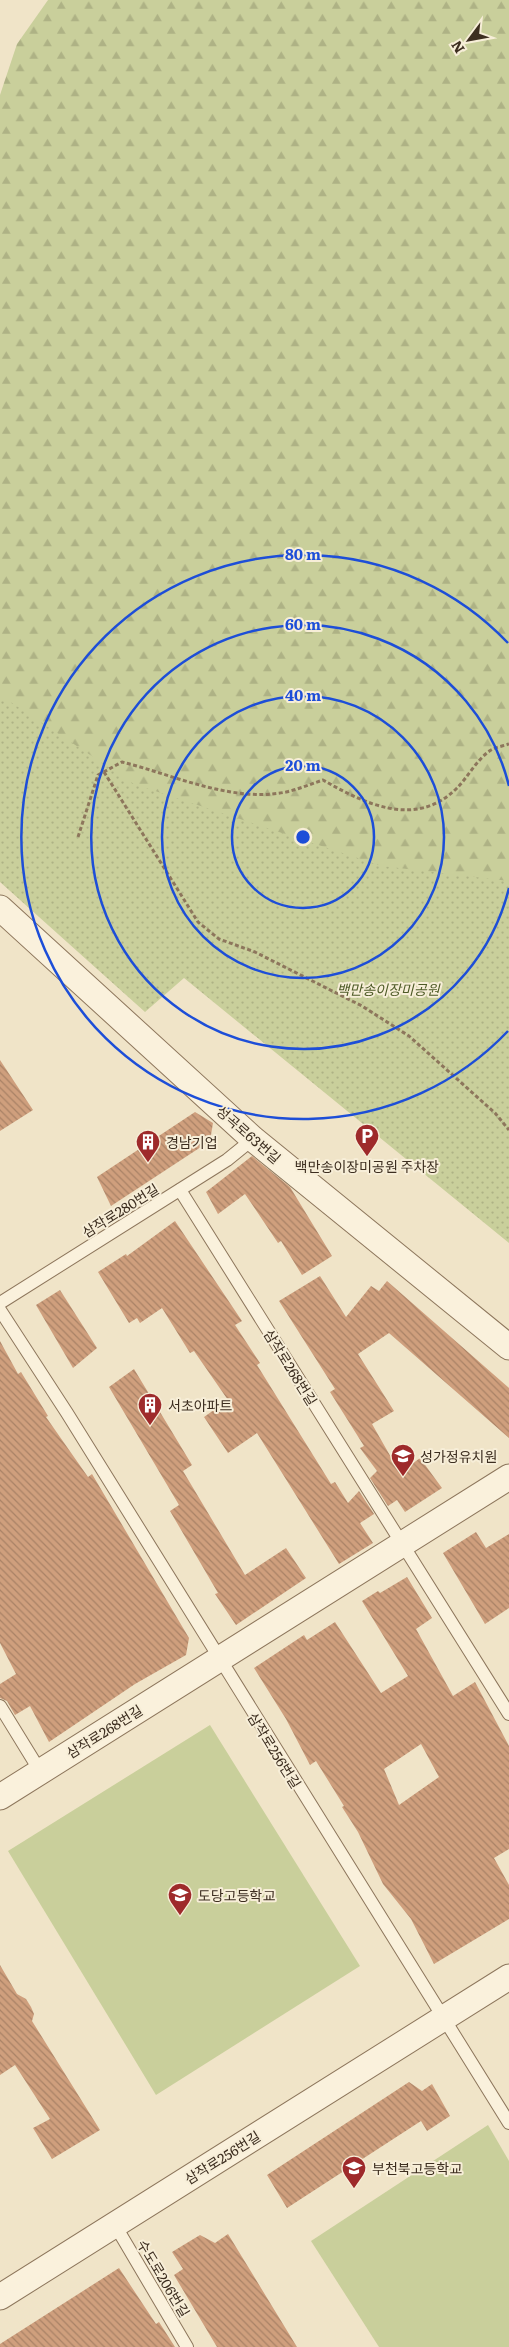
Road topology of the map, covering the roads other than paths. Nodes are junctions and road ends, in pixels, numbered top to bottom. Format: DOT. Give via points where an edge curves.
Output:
graph roads {
  1 [pos="0,908"];
  2 [pos="253,1139"];
  3 [pos="180,1190"];
  4 [pos="0,1303"];
  5 [pos="0,1310"];
  6 [pos="509,1347"];
  7 [pos="509,1477"];
  8 [pos="402,1544"];
  9 [pos="218,1659"];
  10 [pos="0,1706"];
  11 [pos="509,1714"];
  12 [pos="40,1771"];
  13 [pos="0,1796"];
  14 [pos="509,1977"];
  15 [pos="443,2018"];
  16 [pos="509,2123"];
  17 [pos="114,2225"];
  18 [pos="0,2297"];
  19 [pos="188,2347"];
  1 -- 2 [label="street, 성곡로63번길"];
  2 -- 3 [label="lane, 삼작로280번길"];
  2 -- 6 [label="street, 성곡로63번길"];
  3 -- 4 [label="lane, 삼작로280번길"];
  3 -- 8 [label="lane, 삼작로268번길"];
  5 -- 9 [label="lane"];
  7 -- 8 [label="street, 삼작로268번길"];
  8 -- 9 [label="street, 삼작로268번길"];
  8 -- 11 [label="lane"];
  9 -- 12 [label="street, 삼작로268번길"];
  9 -- 15 [label="lane, 삼작로256번길"];
  10 -- 12 [label="lane"];
  12 -- 13 [label="street, 삼작로268번길"];
  14 -- 15 [label="street, 삼작로256번길"];
  15 -- 16 [label="lane"];
  15 -- 17 [label="street, 삼작로256번길"];
  17 -- 18 [label="street, 삼작로256번길"];
  17 -- 19 [label="lane, 수도로206번길"];
}
